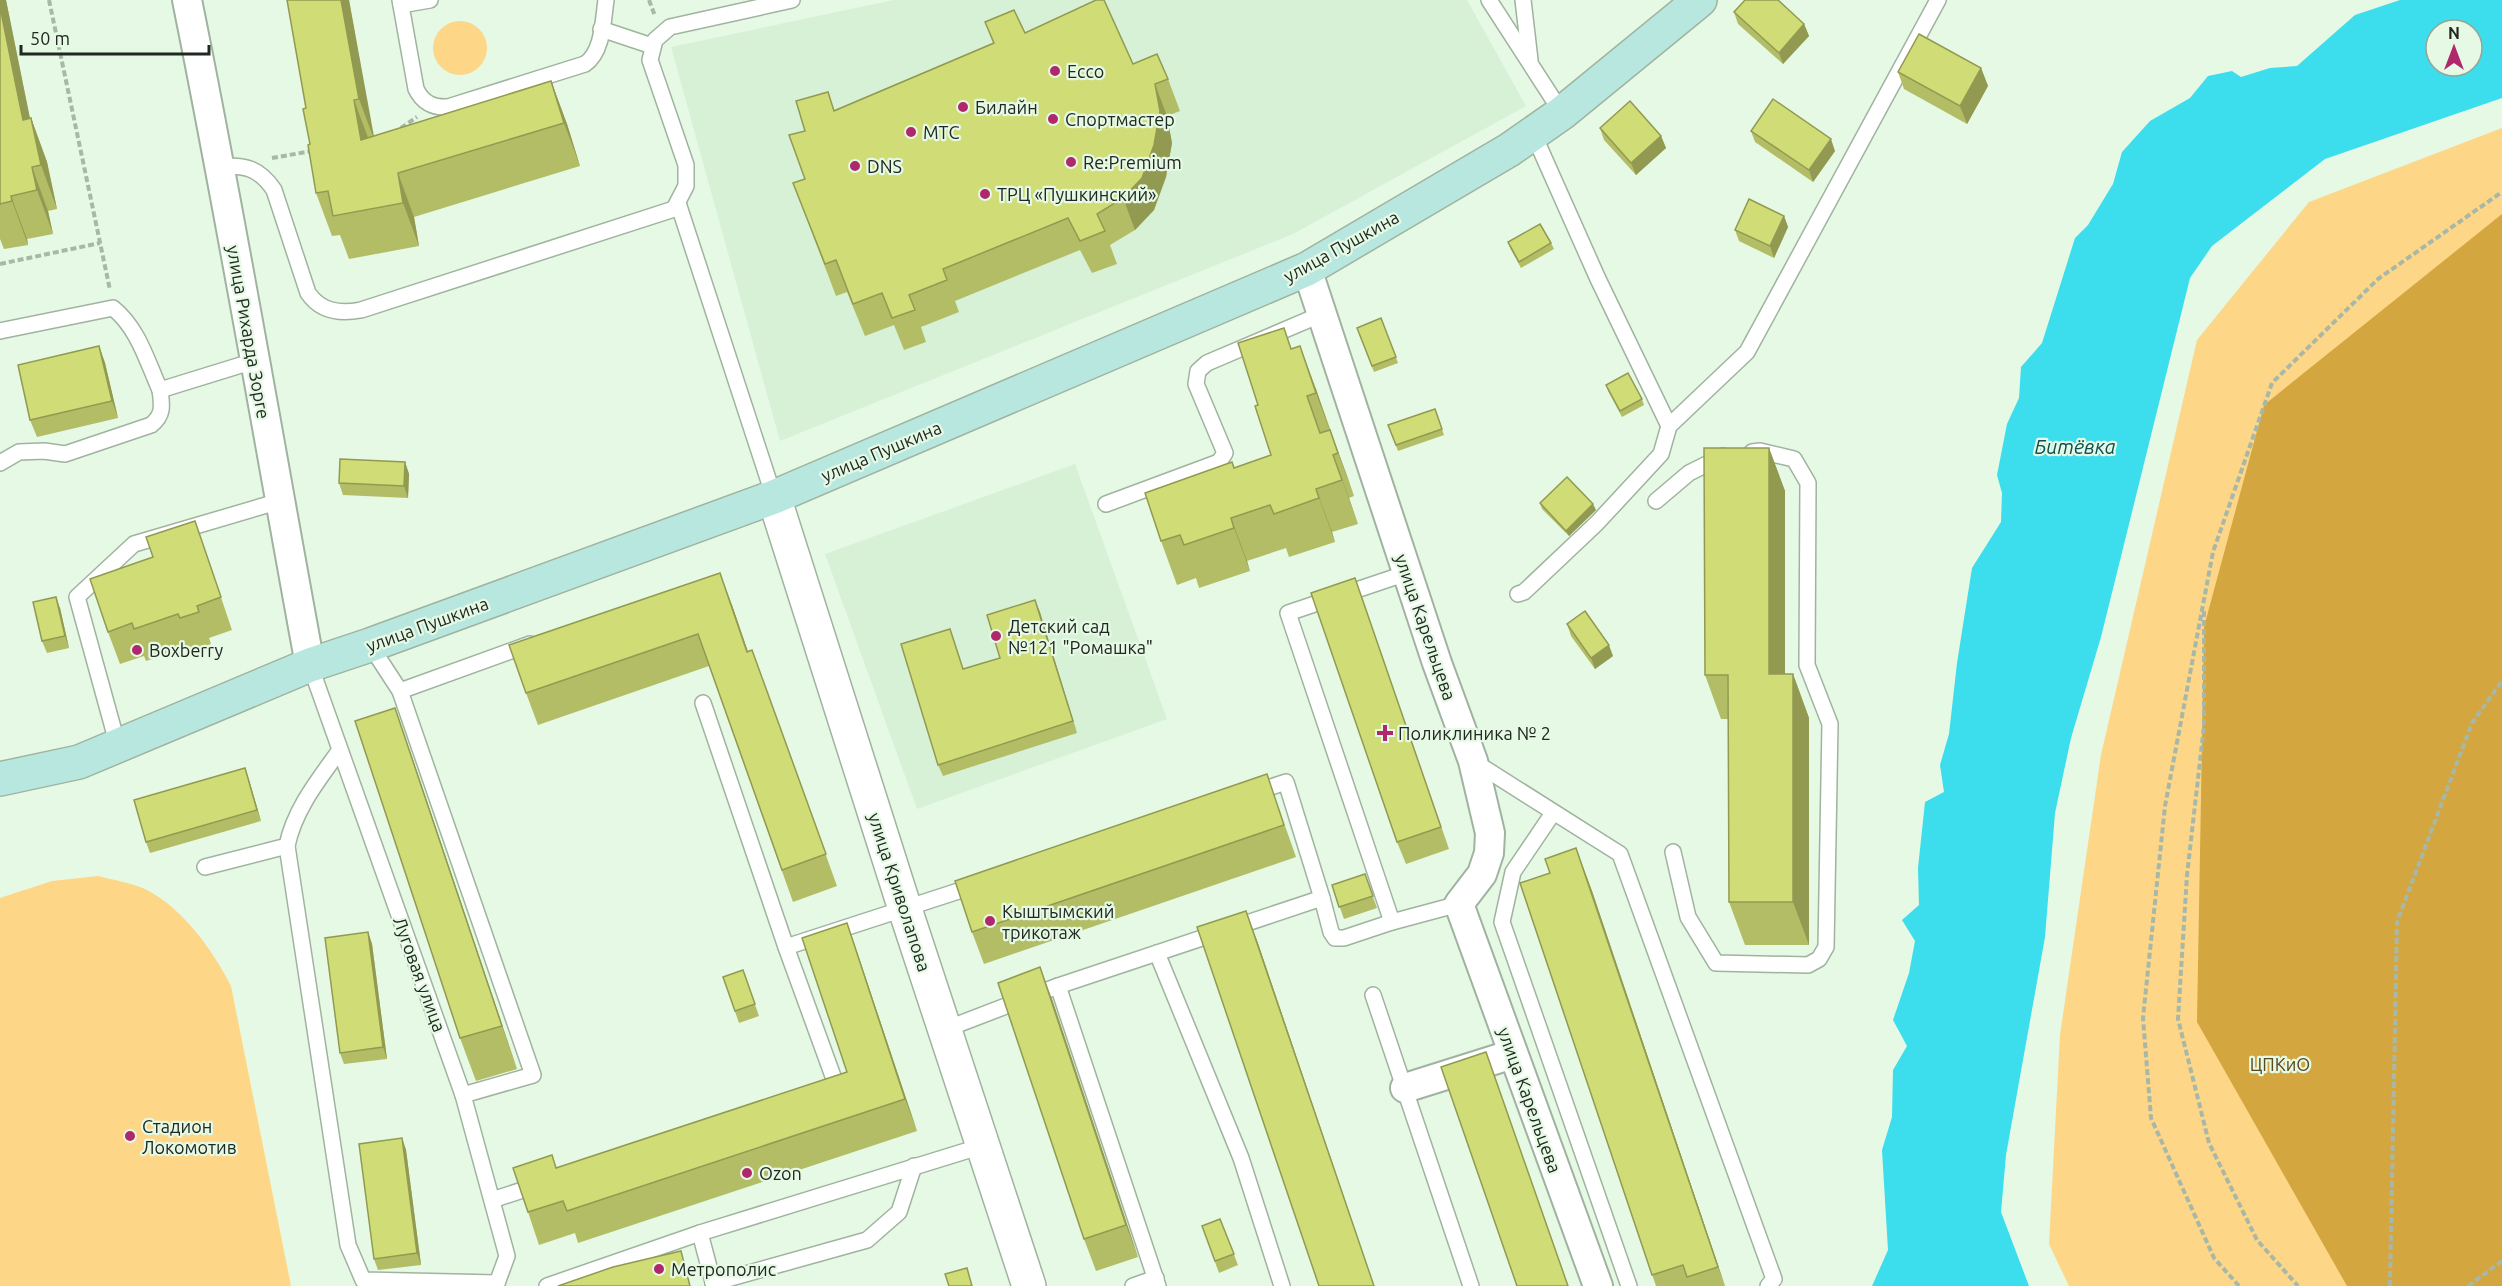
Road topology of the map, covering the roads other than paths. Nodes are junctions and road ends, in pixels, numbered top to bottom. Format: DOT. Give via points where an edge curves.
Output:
graph roads {
  1 [pos="187,0"];
  2 [pos="430,0"];
  3 [pos="606,0"];
  4 [pos="792,0"];
  5 [pos="1489,0"];
  6 [pos="1523,0"];
  7 [pos="1700,0"];
  8 [pos="1938,0"];
  9 [pos="401,3"];
  10 [pos="601,29"];
  11 [pos="652,45"];
  12 [pos="1531,66"];
  13 [pos="1562,113"];
  14 [pos="1533,133"];
  15 [pos="226,166"];
  16 [pos="678,203"];
  17 [pos="1307,269"];
  18 [pos="1322,314"];
  19 [pos="0,332"];
  20 [pos="254,361"];
  21 [pos="160,390"];
  22 [pos="1668,426"];
  23 [pos="0,463"];
  24 [pos="774,497"];
  25 [pos="280,501"];
  26 [pos="1656,501"];
  27 [pos="1106,504"];
  28 [pos="1407,573"];
  29 [pos="1518,594"];
  30 [pos="547,638"];
  31 [pos="370,645"];
  32 [pos="310,665"];
  33 [pos="400,691"];
  34 [pos="703,703"];
  35 [pos="117,746"];
  36 [pos="340,750"];
  37 [pos="1473,761"];
  38 [pos="0,779"];
  39 [pos="1242,797"];
  40 [pos="1553,813"];
  41 [pos="287,846"];
  42 [pos="1673,852"];
  43 [pos="205,867"];
  44 [pos="1482,874"];
  45 [pos="1513,874"];
  46 [pos="995,879"];
  47 [pos="1322,898"];
  48 [pos="1460,904"];
  49 [pos="904,909"];
  50 [pos="1392,922"];
  51 [pos="786,947"];
  52 [pos="1157,953"];
  53 [pos="1058,986"];
  54 [pos="1373,995"];
  55 [pos="946,1029"];
  56 [pos="1513,1054"];
  57 [pos="1405,1088"];
  58 [pos="463,1095"];
  59 [pos="816,1097"];
  60 [pos="982,1146"];
  61 [pos="914,1166"];
  62 [pos="548,1182"];
  63 [pos="492,1200"];
  64 [pos="700,1233"];
  65 [pos="1157,1282"];
  66 [pos="497,1284"];
  67 [pos="714,1284"];
  68 [pos="548,1286"];
  69 [pos="1029,1286"];
  70 [pos="1133,1286"];
  71 [pos="1282,1286"];
  72 [pos="1471,1286"];
  73 [pos="1598,1286"];
  74 [pos="1629,1286"];
  75 [pos="1768,1286"];
  1 -- 15 [label="street, улица Рихарда Зорге"];
  2 -- 9 [label="lane"];
  3 -- 10 [label="lane"];
  4 -- 11 [label="lane" via="670,27"];
  5 -- 12 [label="lane"];
  6 -- 12 [label="lane"];
  7 -- 13 [label="main road, улица Пушкина"];
  8 -- 22 [label="lane" via="1747,352"];
  9 -- 10 [label="lane" via="416,89 432,105 448,107 585,64 597,50"];
  10 -- 11 [label="lane"];
  11 -- 16 [label="lane" via="650,60 686,165 686,186"];
  12 -- 13 [label="lane"];
  13 -- 14 [label="main road, улица Пушкина"];
  14 -- 17 [label="main road, улица Пушкина"];
  14 -- 22 [label="lane"];
  15 -- 16 [label="lane" via="250,168 266,179 274,190 308,293 320,307 339,312 361,310 674,209"];
  15 -- 20 [label="street, улица Рихарда Зорге"];
  16 -- 24 [label="lane"];
  17 -- 18 [label="street, улица Карельцева"];
  17 -- 24 [label="main road, улица Пушкина"];
  18 -- 27 [label="lane" via="1207,363 1198,371 1196,384 1224,453 1219,462"];
  18 -- 28 [label="street, улица Карельцева"];
  19 -- 21 [label="lane" via="113,308 134,330"];
  20 -- 21 [label="lane"];
  20 -- 25 [label="street, улица Рихарда Зорге"];
  21 -- 23 [label="lane" via="162,412 151,425 65,454 19,452"];
  22 -- 29 [label="lane" via="1661,454 1597,524"];
  24 -- 31 [label="main road, улица Пушкина"];
  24 -- 49 [label="street, улица Криволапова"];
  25 -- 32 [label="street, улица Рихарда Зорге"];
  25 -- 35 [label="lane" via="134,544 77,597"];
  26 -- 42 [label="lane" via="1689,473 1721,456 1760,451 1794,459 1808,483 1807,665 1830,724 1827,947 1819,959 1808,965 1716,963 1688,917"];
  28 -- 37 [label="street, улица Карельцева"];
  28 -- 50 [label="lane" via="1288,613"];
  30 -- 33 [label="lane"];
  31 -- 32 [label="main road, улица Пушкина"];
  31 -- 33 [label="lane"];
  32 -- 35 [label="main road, улица Пушкина"];
  32 -- 36 [label="lane, Луговая улица"];
  33 -- 58 [label="lane" via="533,1075"];
  34 -- 51 [label="lane"];
  35 -- 38 [label="main road, улица Пушкина" via="80,762"];
  36 -- 41 [label="lane" via="312,788"];
  36 -- 58 [label="lane, Луговая улица"];
  37 -- 40 [label="lane"];
  37 -- 44 [label="street, улица Карельцева" via="1490,833 1489,854"];
  39 -- 47 [label="lane" via="1286,782"];
  40 -- 45 [label="lane"];
  40 -- 75 [label="lane" via="1620,854 1774,1279"];
  41 -- 43 [label="lane"];
  41 -- 66 [label="lane" via="348,1245 363,1280"];
  44 -- 45 [label="lane"];
  44 -- 48 [label="street, улица Карельцева"];
  45 -- 74 [label="lane" via="1502,922"];
  46 -- 49 [label="lane"];
  47 -- 50 [label="lane" via="1335,938"];
  47 -- 52 [label="lane"];
  48 -- 50 [label="lane"];
  48 -- 56 [label="street, улица Карельцева"];
  49 -- 51 [label="lane"];
  49 -- 55 [label="street, улица Криволапова"];
  51 -- 59 [label="lane" via="838,1090"];
  52 -- 53 [label="lane"];
  52 -- 71 [label="lane" via="1241,1158"];
  53 -- 55 [label="lane"];
  53 -- 65 [label="lane"];
  54 -- 57 [label="lane"];
  55 -- 60 [label="street, улица Криволапова"];
  56 -- 57 [label="street"];
  56 -- 73 [label="street, улица Карельцева"];
  57 -- 72 [label="lane"];
  58 -- 63 [label="lane, Луговая улица"];
  60 -- 61 [label="lane"];
  60 -- 69 [label="street, улица Криволапова"];
  61 -- 64 [label="lane"];
  61 -- 67 [label="lane" via="899,1212 867,1240"];
  62 -- 63 [label="lane"];
  63 -- 66 [label="lane, Луговая улица" via="507,1256"];
  64 -- 67 [label="lane"];
  64 -- 68 [label="lane"];
  65 -- 70 [label="lane"];
}
